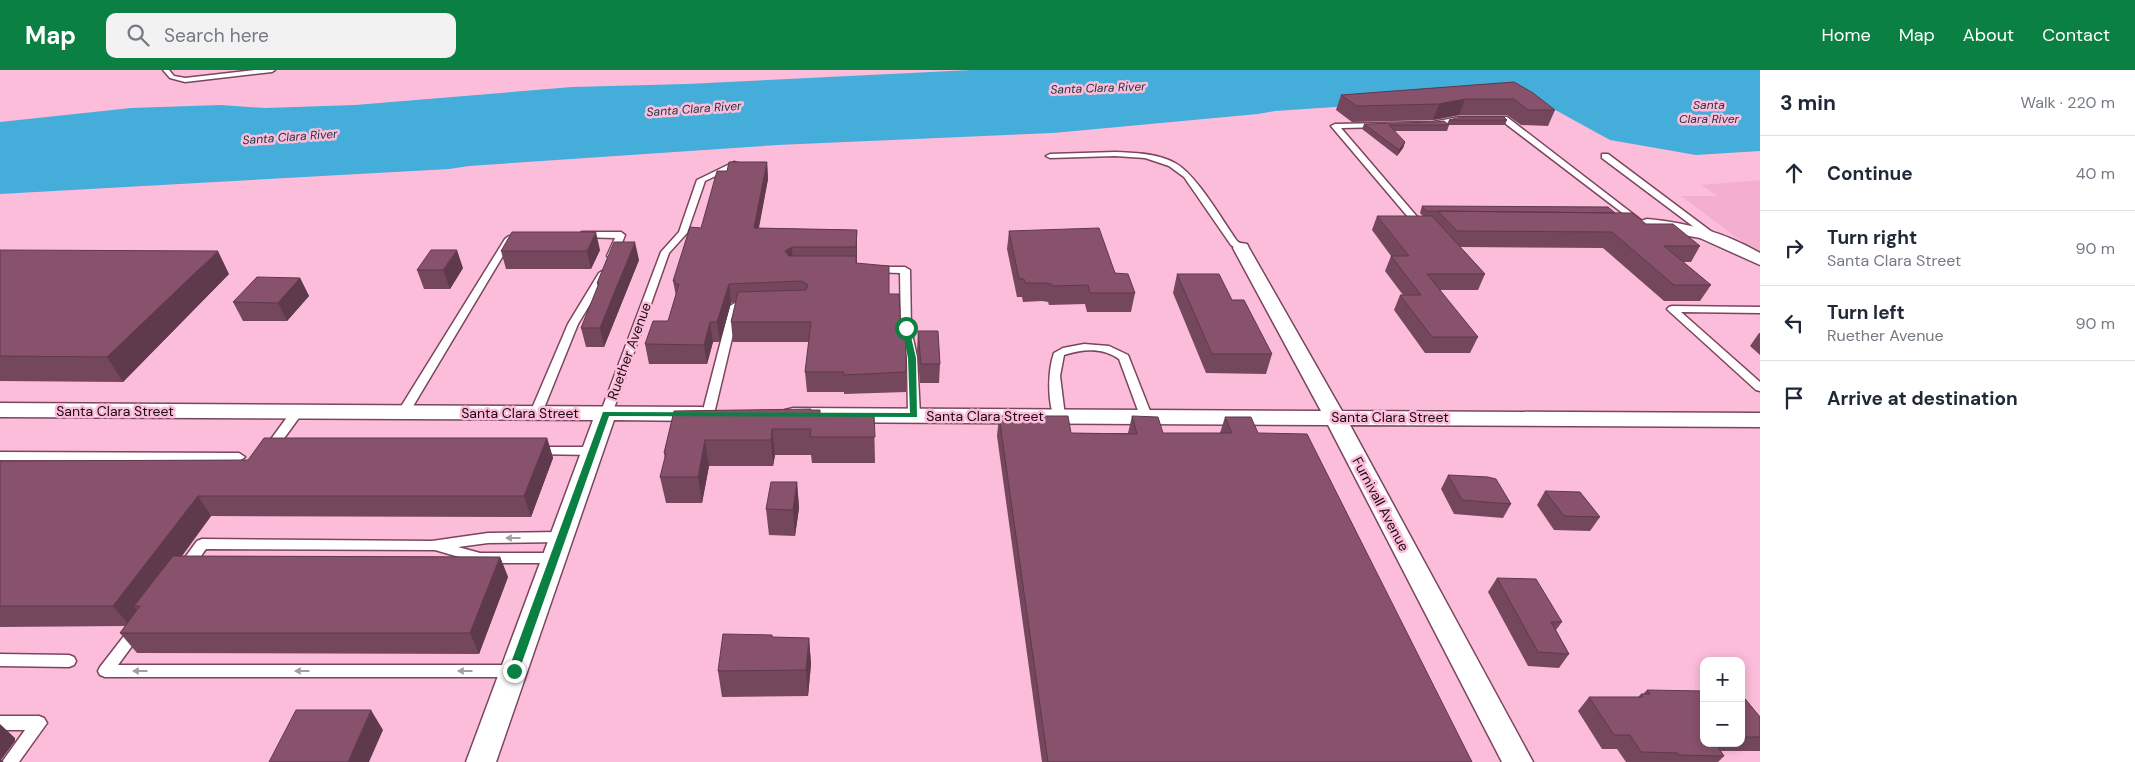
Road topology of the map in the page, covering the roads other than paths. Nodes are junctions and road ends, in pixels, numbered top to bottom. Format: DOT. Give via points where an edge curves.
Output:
graph roads {
  1 [pos="166,70"];
  2 [pos="272,70"];
  3 [pos="1050,156"];
  4 [pos="1605,156"];
  5 [pos="737,164"];
  6 [pos="1642,224"];
  7 [pos="1709,234"];
  8 [pos="521,235"];
  9 [pos="571,235"];
  10 [pos="1241,248"];
  11 [pos="1760,260"];
  12 [pos="868,270"];
  13 [pos="764,306"];
  14 [pos="1760,310"];
  15 [pos="1760,388"];
  16 [pos="0,410"];
  17 [pos="296,412"];
  18 [pos="403,413"];
  19 [pos="536,413"];
  20 [pos="606,414"];
  21 [pos="718,414"];
  22 [pos="777,415"];
  23 [pos="914,415"];
  24 [pos="1059,416"];
  25 [pos="1146,416"];
  26 [pos="1335,417"];
  27 [pos="1760,420"];
  28 [pos="274,451"];
  29 [pos="524,451"];
  30 [pos="592,451"];
  31 [pos="0,456"];
  32 [pos="239,457"];
  33 [pos="432,546"];
  34 [pos="558,548"];
  35 [pos="179,574"];
  36 [pos="145,619"];
  37 [pos="0,660"];
  38 [pos="69,661"];
  39 [pos="514,671"];
  40 [pos="0,723"];
  41 [pos="10,762"];
  42 [pos="481,762"];
  43 [pos="1518,762"];
  1 -- 2 [label="lane" via="172,77 185,80"];
  3 -- 10 [label="lane" via="1146,156 1172,164 1187,175 1234,243"];
  4 -- 7 [label="lane"];
  5 -- 20 [label="lane, Ruether Avenue" via="701,180 683,234 665,252"];
  6 -- 6 [label="lane" via="1418,222 1334,126 1504,119"];
  6 -- 7 [label="street" via="1675,226"];
  7 -- 11 [label="street"];
  8 -- 18 [label="lane" via="511,235"];
  9 -- 19 [label="lane" via="621,235 601,281 573,324"];
  10 -- 26 [label="street, Furnivall Avenue"];
  12 -- 23 [label="lane" via="905,270 906,328 912,358"];
  13 -- 21 [label="lane" via="735,306"];
  14 -- 15 [label="lane" via="1672,309"];
  16 -- 17 [label="street, Santa Clara Street"];
  17 -- 18 [label="street, Santa Clara Street"];
  17 -- 28 [label="lane"];
  18 -- 19 [label="street, Santa Clara Street"];
  19 -- 20 [label="street, Santa Clara Street"];
  20 -- 21 [label="street, Santa Clara Street"];
  20 -- 30 [label="street, Ruether Avenue"];
  22 -- 23 [label="street, Santa Clara Street"];
  23 -- 24 [label="street, Santa Clara Street"];
  24 -- 25 [label="street, Santa Clara Street"];
  24 -- 25 [label="lane" via="1056,395 1059,353 1088,347 1116,350 1124,357"];
  25 -- 26 [label="street, Santa Clara Street"];
  26 -- 27 [label="street, Santa Clara Street"];
  26 -- 43 [label="street, Furnivall Avenue"];
  29 -- 30 [label="lane"];
  30 -- 34 [label="street, Ruether Avenue"];
  31 -- 32 [label="lane"];
  34 -- 33 [label="lane, one-way" via="488,538"];
  33 -- 34 [label="lane" via="480,558"];
  33 -- 35 [label="lane" via="202,544"];
  34 -- 39 [label="street, Ruether Avenue"];
  39 -- 36 [label="lane, one-way" via="105,671"];
  37 -- 38 [label="lane"];
  39 -- 42 [label="street, Ruether Avenue"];
  40 -- 41 [label="lane" via="39,722"];
}
